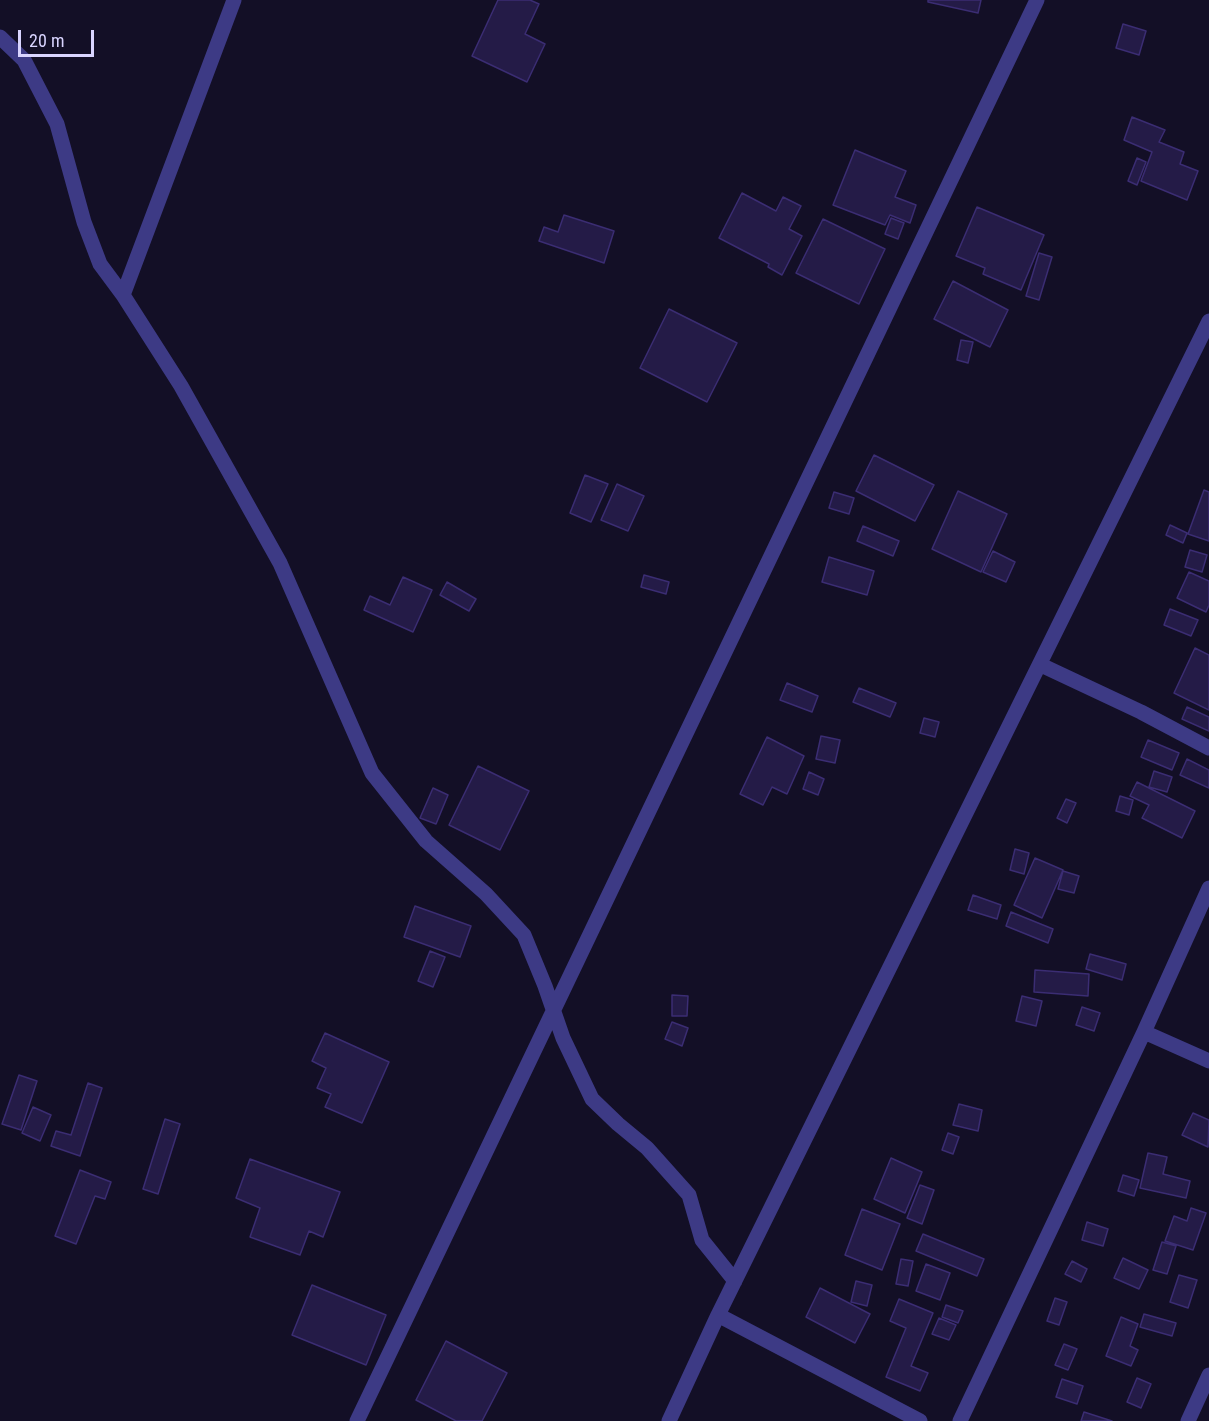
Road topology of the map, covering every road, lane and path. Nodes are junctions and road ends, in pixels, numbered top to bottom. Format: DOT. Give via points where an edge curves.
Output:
graph roads {
  1 [pos="234,0"];
  2 [pos="1037,0"];
  3 [pos="0,37"];
  4 [pos="123,295"];
  5 [pos="1207,329"];
  6 [pos="1041,665"];
  7 [pos="1209,748"];
  8 [pos="1209,888"];
  9 [pos="554,1010"];
  10 [pos="1144,1032"];
  11 [pos="1209,1061"];
  12 [pos="735,1281"];
  13 [pos="718,1315"];
  14 [pos="1209,1375"];
  15 [pos="357,1421"];
  16 [pos="669,1421"];
  17 [pos="920,1421"];
  18 [pos="960,1421"];
  19 [pos="1188,1421"];
  1 -- 4 [label="street"];
  2 -- 9 [label="street"];
  3 -- 4 [label="street" via="24,60 41,90 57,124 100,264"];
  4 -- 9 [label="street" via="182,386 280,563 372,773 426,841 486,894 524,935"];
  5 -- 6 [label="street"];
  6 -- 7 [label="street"];
  6 -- 12 [label="street"];
  8 -- 10 [label="street"];
  9 -- 12 [label="street" via="562,1038 592,1099 647,1148 689,1195 702,1240"];
  9 -- 15 [label="street"];
  10 -- 11 [label="street"];
  10 -- 18 [label="street"];
  12 -- 13 [label="street"];
  13 -- 16 [label="street"];
  13 -- 17 [label="street"];
  14 -- 19 [label="street"];
}
